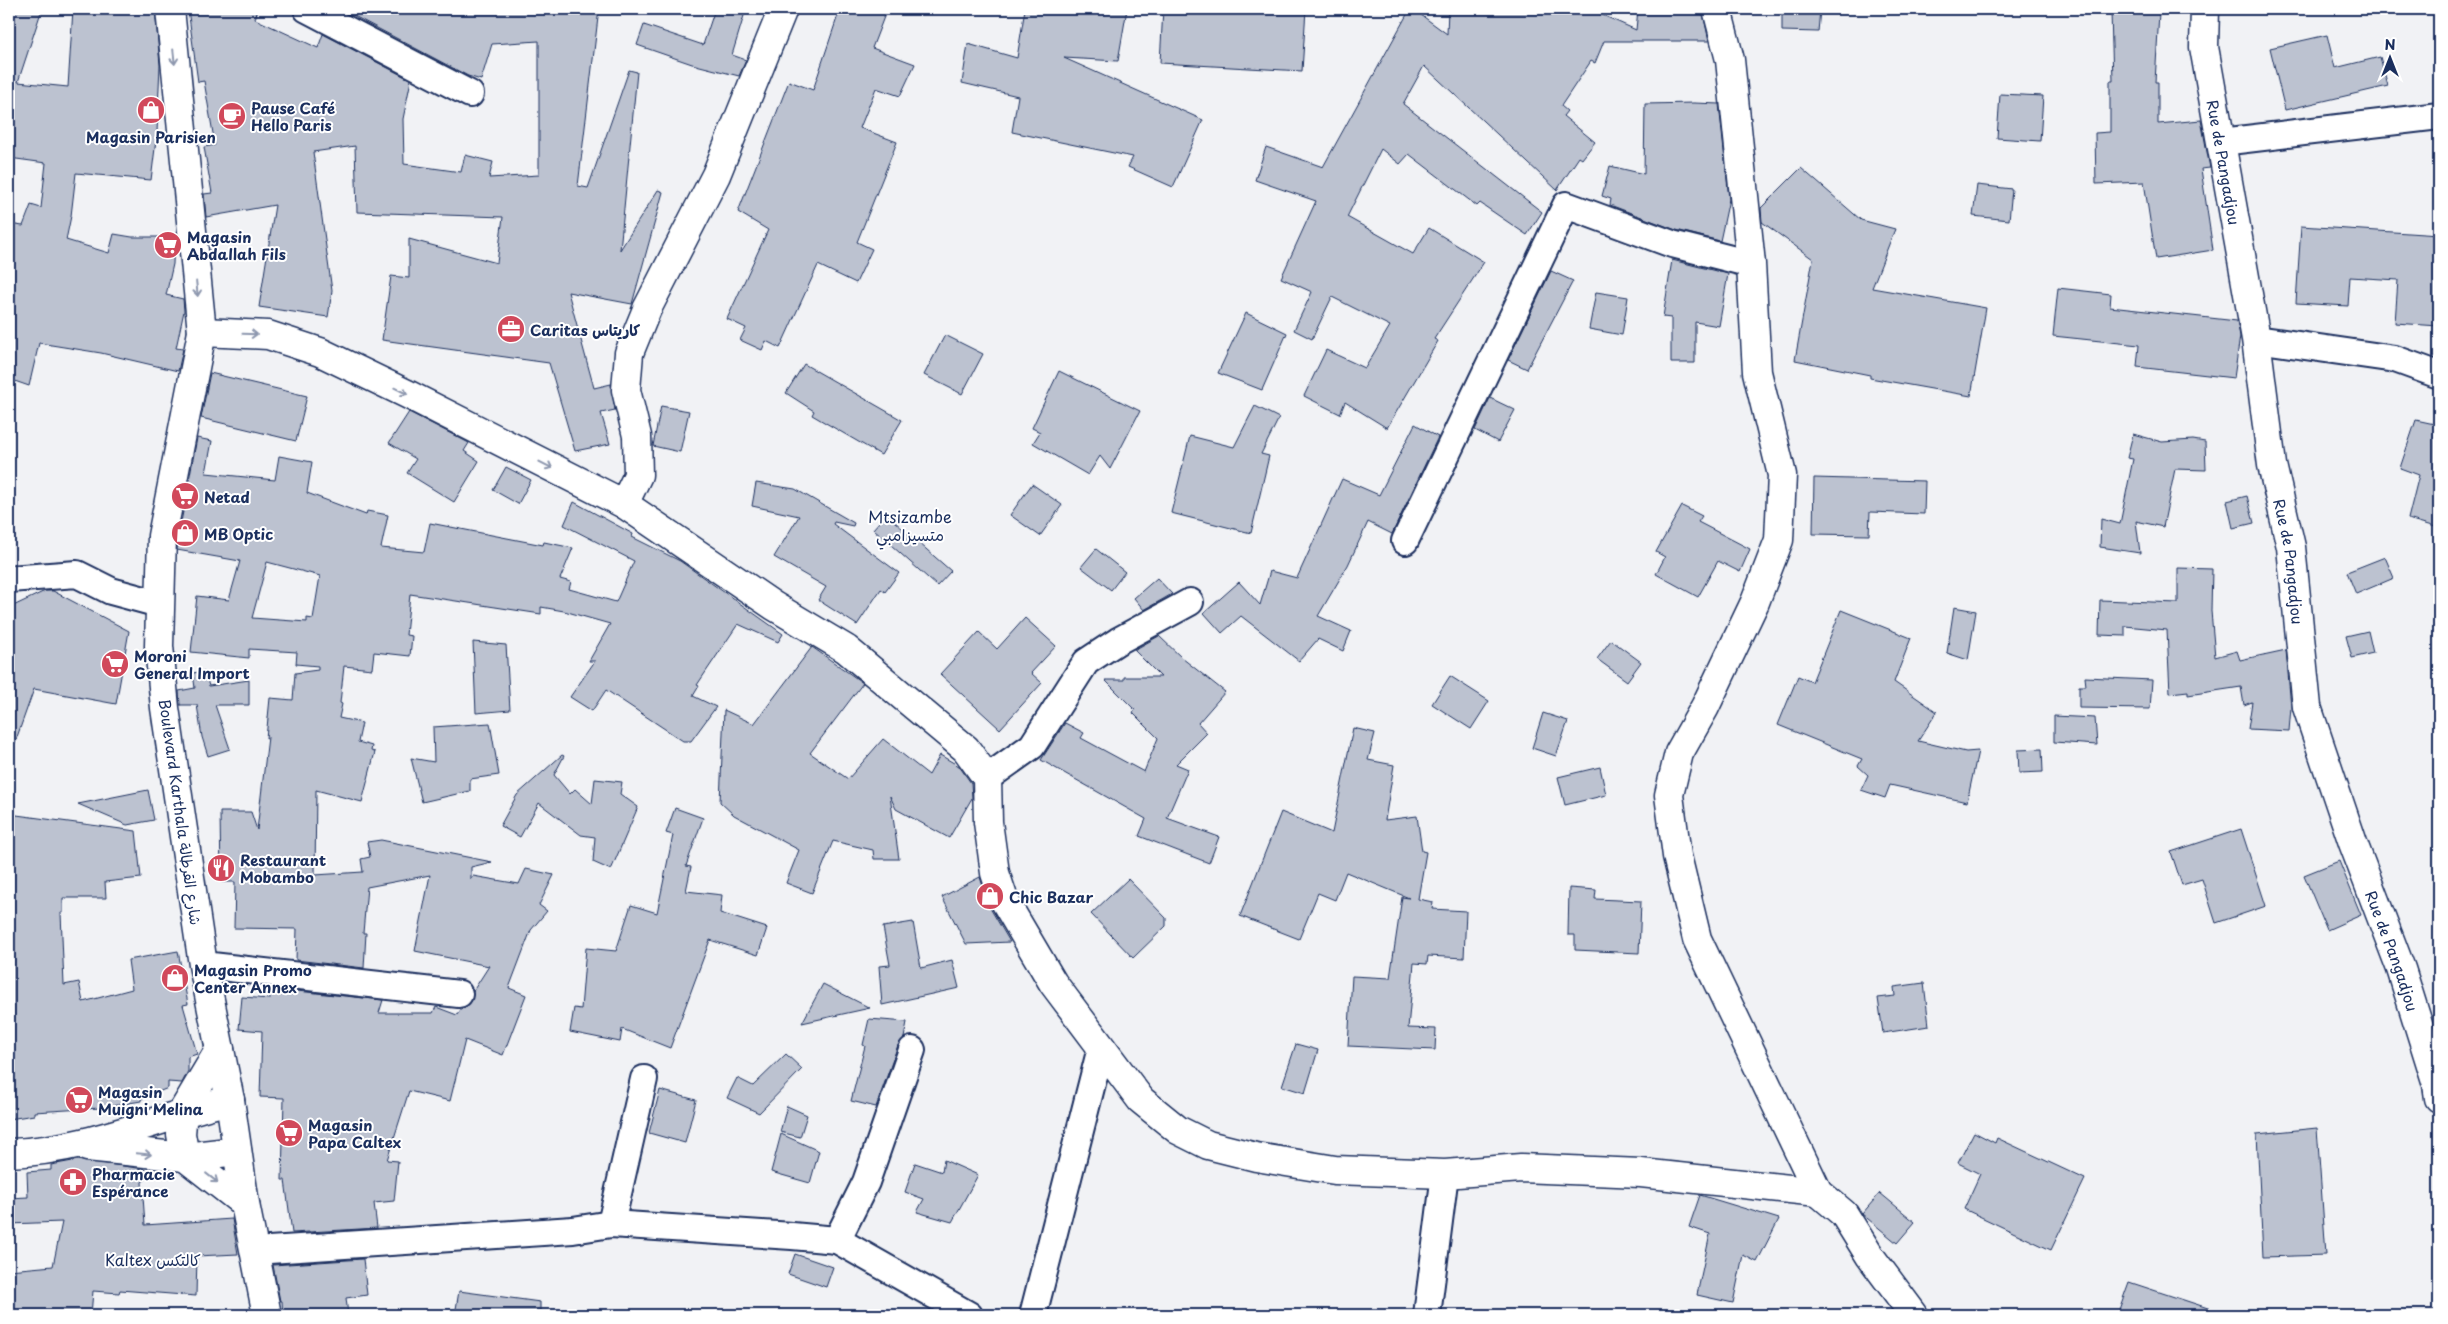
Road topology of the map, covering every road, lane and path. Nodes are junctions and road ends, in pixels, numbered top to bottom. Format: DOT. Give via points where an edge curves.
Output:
graph roads {
  1 [pos="170,9"];
  2 [pos="307,9"];
  3 [pos="783,9"];
  4 [pos="1717,9"];
  5 [pos="2205,9"];
  6 [pos="470,94"];
  7 [pos="2439,116"];
  8 [pos="2221,142"];
  9 [pos="1751,264"];
  10 [pos="202,332"];
  11 [pos="2256,339"];
  12 [pos="2439,375"];
  13 [pos="624,504"];
  14 [pos="1405,541"];
  15 [pos="9,579"];
  16 [pos="1190,602"];
  17 [pos="159,604"];
  18 [pos="987,778"];
  19 [pos="203,965"];
  20 [pos="459,994"];
  21 [pos="1101,1048"];
  22 [pos="220,1049"];
  23 [pos="912,1050"];
  24 [pos="644,1079"];
  25 [pos="2439,1098"];
  26 [pos="230,1100"];
  27 [pos="183,1111"];
  28 [pos="78,1145"];
  29 [pos="236,1151"];
  30 [pos="9,1153"];
  31 [pos="185,1157"];
  32 [pos="1445,1174"];
  33 [pos="1818,1192"];
  34 [pos="245,1204"];
  35 [pos="611,1224"];
  36 [pos="837,1240"];
  37 [pos="254,1251"];
  38 [pos="266,1315"];
  39 [pos="969,1315"];
  40 [pos="1033,1315"];
  41 [pos="1427,1315"];
  42 [pos="1914,1315"];
  1 -- 10 [label="street, Boulevard Karthala شارع القرطالة, one-way"];
  2 -- 6 [label="street"];
  3 -- 13 [label="street" via="716,175 647,309 630,353 626,390 637,436 638,475"];
  4 -- 9 [label="street" via="1730,60"];
  5 -- 8 [label="street, Rue de Pangadjou" via="2204,47"];
  7 -- 8 [label="street"];
  8 -- 11 [label="street, Rue de Pangadjou"];
  9 -- 14 [label="street" via="1672,244 1566,205"];
  9 -- 33 [label="street" via="1757,372 1782,475 1779,540 1705,707 1679,753 1669,795 1677,856 1698,938"];
  10 -- 13 [label="street, one-way" via="268,335 320,352"];
  10 -- 17 [label="street, Boulevard Karthala شارع القرطالة" via="162,536"];
  11 -- 12 [label="street" via="2395,359"];
  11 -- 25 [label="street, Rue de Pangadjou" via="2272,465 2291,547 2307,707 2353,843 2401,969"];
  13 -- 18 [label="street" via="774,606 846,649 966,749"];
  15 -- 17 [label="street" via="77,574 111,591"];
  16 -- 18 [label="street" via="1086,662 1032,746"];
  17 -- 19 [label="street, Boulevard Karthala شارع القرطالة" via="165,708"];
  18 -- 21 [label="street" via="988,822 995,873 1004,900 1053,983"];
  19 -- 20 [label="street"];
  19 -- 22 [label="street, Boulevard Karthala شارع القرطالة"];
  21 -- 32 [label="street" via="1140,1100 1178,1130 1208,1145 1256,1157 1335,1170"];
  21 -- 40 [label="street"];
  22 -- 26 [label="street, Boulevard Karthala شارع القرطالة"];
  22 -- 27 [label="street"];
  23 -- 36 [label="street" via="866,1182"];
  24 -- 35 [label="street"];
  26 -- 27 [label="street"];
  26 -- 29 [label="street, Boulevard Karthala شارع القرطالة"];
  27 -- 28 [label="street"];
  27 -- 31 [label="street" via="180,1134"];
  28 -- 30 [label="street"];
  28 -- 31 [label="street, one-way"];
  29 -- 31 [label="street"];
  29 -- 34 [label="street, Boulevard Karthala شارع القرطالة"];
  31 -- 34 [label="street, one-way"];
  32 -- 33 [label="street" via="1521,1168 1631,1172"];
  32 -- 41 [label="street"];
  33 -- 42 [label="street" via="1844,1214"];
  34 -- 37 [label="street, Boulevard Karthala شارع القرطالة"];
  35 -- 36 [label="street"];
  35 -- 37 [label="street" via="573,1230"];
  36 -- 39 [label="street"];
  37 -- 38 [label="street, Boulevard Karthala شارع القرطالة"];
}
